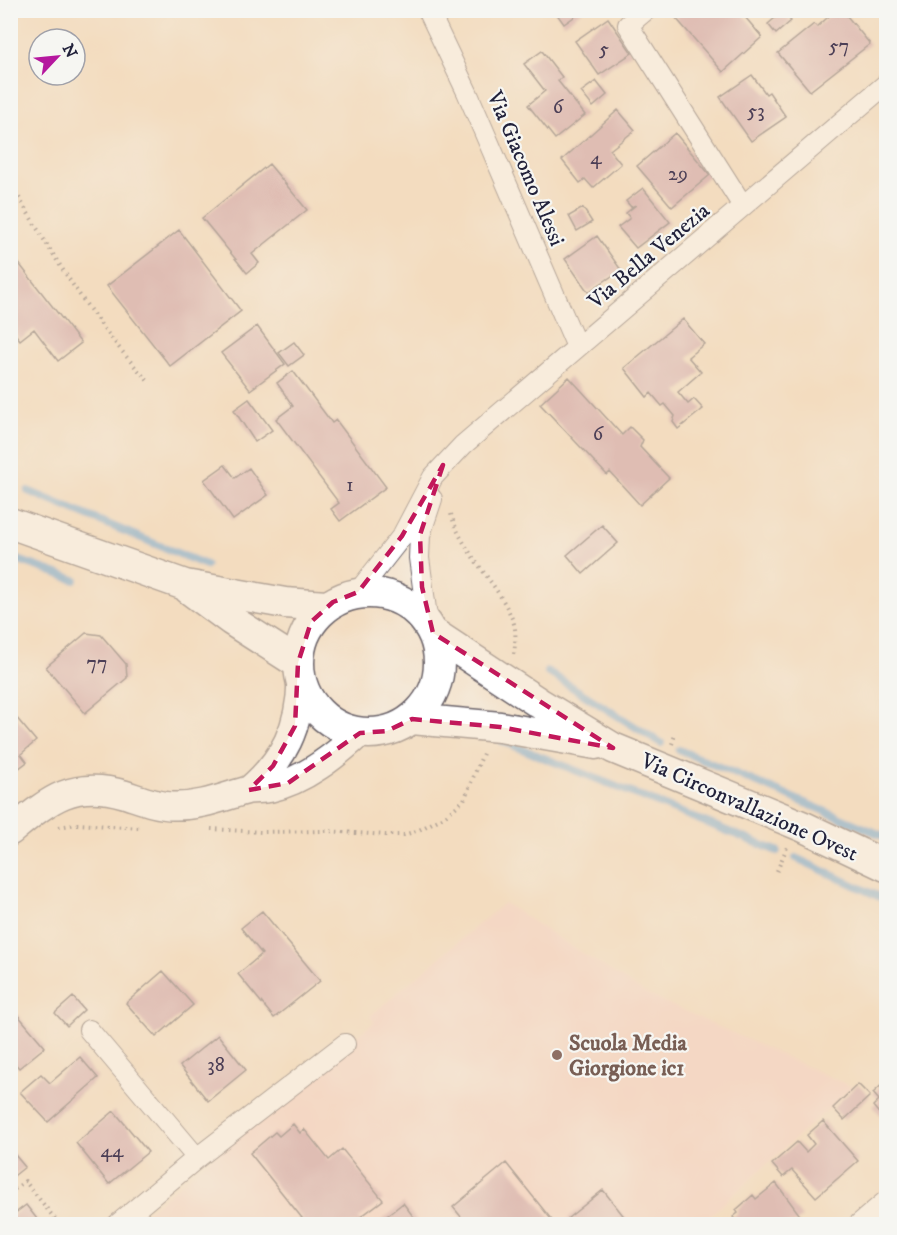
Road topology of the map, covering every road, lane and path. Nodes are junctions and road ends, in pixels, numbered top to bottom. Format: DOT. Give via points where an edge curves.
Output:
graph roads {
  1 [pos="428,10"];
  2 [pos="646,10"];
  3 [pos="886,84"];
  4 [pos="10,182"];
  5 [pos="743,206"];
  6 [pos="578,347"];
  7 [pos="148,381"];
  8 [pos="443,465"];
  9 [pos="450,510"];
  10 [pos="10,524"];
  11 [pos="185,585"];
  12 [pos="358,592"];
  13 [pos="326,606"];
  14 [pos="431,628"];
  15 [pos="513,661"];
  16 [pos="299,672"];
  17 [pos="412,719"];
  18 [pos="360,733"];
  19 [pos="485,747"];
  20 [pos="613,748"];
  21 [pos="249,790"];
  22 [pos="57,828"];
  23 [pos="148,829"];
  24 [pos="200,829"];
  25 [pos="10,832"];
  26 [pos="886,866"];
  27 [pos="89,1030"];
  28 [pos="345,1044"];
  29 [pos="197,1158"];
  30 [pos="10,1193"];
  31 [pos="886,1201"];
  32 [pos="59,1224"];
  33 [pos="118,1224"];
  34 [pos="859,1224"];
  1 -- 6 [label="street, Via Giacomo Alessi"];
  2 -- 5 [label="street" via="628,25"];
  3 -- 5 [label="street, Via Bella Venezia"];
  4 -- 7 [label="path" via="64,273 120,350"];
  5 -- 6 [label="street, Via Bella Venezia"];
  6 -- 8 [label="street, Via Bella Venezia" via="486,423"];
  8 -- 12 [label="street, Via Bella Venezia" via="418,501 402,536"];
  8 -- 14 [label="street, Via Bella Venezia" via="420,535 419,558"];
  9 -- 15 [label="path" via="466,548 513,621"];
  10 -- 11 [label="main road, Via Circonvallazione Ovest"];
  11 -- 13 [label="main road, Via Circonvallazione Ovest" via="285,603"];
  11 -- 16 [label="main road, Via Circonvallazione Ovest"];
  12 -- 13 [label="main road, Via Circonvallazione Ovest"];
  12 -- 14 [label="main road, Via Circonvallazione Ovest" via="398,598 415,609"];
  13 -- 16 [label="main road, Via Circonvallazione Ovest" via="301,641"];
  14 -- 17 [label="main road, Via Circonvallazione Ovest" via="440,656 438,680 428,702"];
  14 -- 20 [label="main road, Via Circonvallazione Ovest" via="539,703"];
  16 -- 18 [label="main road, Via Circonvallazione Ovest" via="316,710 329,721"];
  16 -- 21 [label="street" via="296,726 286,748"];
  17 -- 18 [label="main road, Via Circonvallazione Ovest" via="387,731"];
  17 -- 20 [label="main road, Via Circonvallazione Ovest" via="489,726"];
  18 -- 21 [label="street" via="288,783"];
  19 -- 24 [label="path" via="464,800 436,822 412,832 372,835"];
  20 -- 26 [label="main road, Via Circonvallazione Ovest" via="804,827"];
  21 -- 25 [label="street" via="208,803 172,806 108,789 84,788 45,803"];
  22 -- 23 [label="path" via="77,824"];
  27 -- 29 [label="street"];
  28 -- 29 [label="street"];
  29 -- 33 [label="street"];
  30 -- 32 [label="path" via="25,1181"];
  31 -- 34 [label="street"];
}
